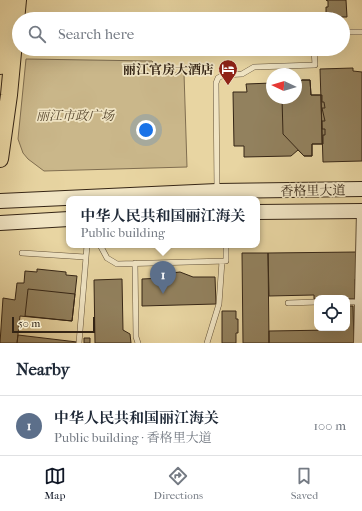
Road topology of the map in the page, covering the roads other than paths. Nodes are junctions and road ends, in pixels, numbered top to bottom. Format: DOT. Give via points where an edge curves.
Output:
graph roads {
  1 [pos="6,0"];
  2 [pos="18,0"];
  3 [pos="17,12"];
  4 [pos="350,32"];
  5 [pos="362,32"];
  6 [pos="13,56"];
  7 [pos="314,56"];
  8 [pos="0,66"];
  9 [pos="0,159"];
  10 [pos="362,189"];
  11 [pos="217,191"];
  12 [pos="108,196"];
  13 [pos="66,198"];
  14 [pos="0,201"];
  15 [pos="362,211"];
  16 [pos="260,212"];
  17 [pos="66,220"];
  18 [pos="0,223"];
  19 [pos="86,248"];
  20 [pos="101,248"];
  21 [pos="226,248"];
  22 [pos="22,253"];
  23 [pos="85,257"];
  24 [pos="222,261"];
  25 [pos="135,263"];
  26 [pos="314,302"];
  27 [pos="350,302"];
  28 [pos="360,302"];
  29 [pos="288,303"];
  30 [pos="79,343"];
  31 [pos="138,343"];
  32 [pos="207,343"];
  33 [pos="359,343"];
  1 -- 8 [label="main road"];
  2 -- 3 [label="main road"];
  4 -- 5 [label="lane"];
  6 -- 9 [label="main road"];
  7 -- 11 [label="lane" via="314,65 254,67 242,74 223,75 218,78"];
  10 -- 11 [label="main road, 香格里大道"];
  11 -- 12 [label="main road, 香格里大道"];
  13 -- 14 [label="main road, 香格里大道"];
  15 -- 16 [label="main road, 香格里大道"];
  15 -- 28 [label="street"];
  17 -- 18 [label="main road"];
  19 -- 23 [label="lane"];
  20 -- 25 [label="lane" via="103,253 117,264"];
  21 -- 24 [label="lane" via="226,261"];
  22 -- 23 [label="lane"];
  23 -- 30 [label="lane"];
  24 -- 25 [label="lane"];
  24 -- 32 [label="lane" via="219,304"];
  25 -- 31 [label="lane"];
  26 -- 29 [label="lane"];
  27 -- 28 [label="lane"];
  28 -- 33 [label="street"];
}
